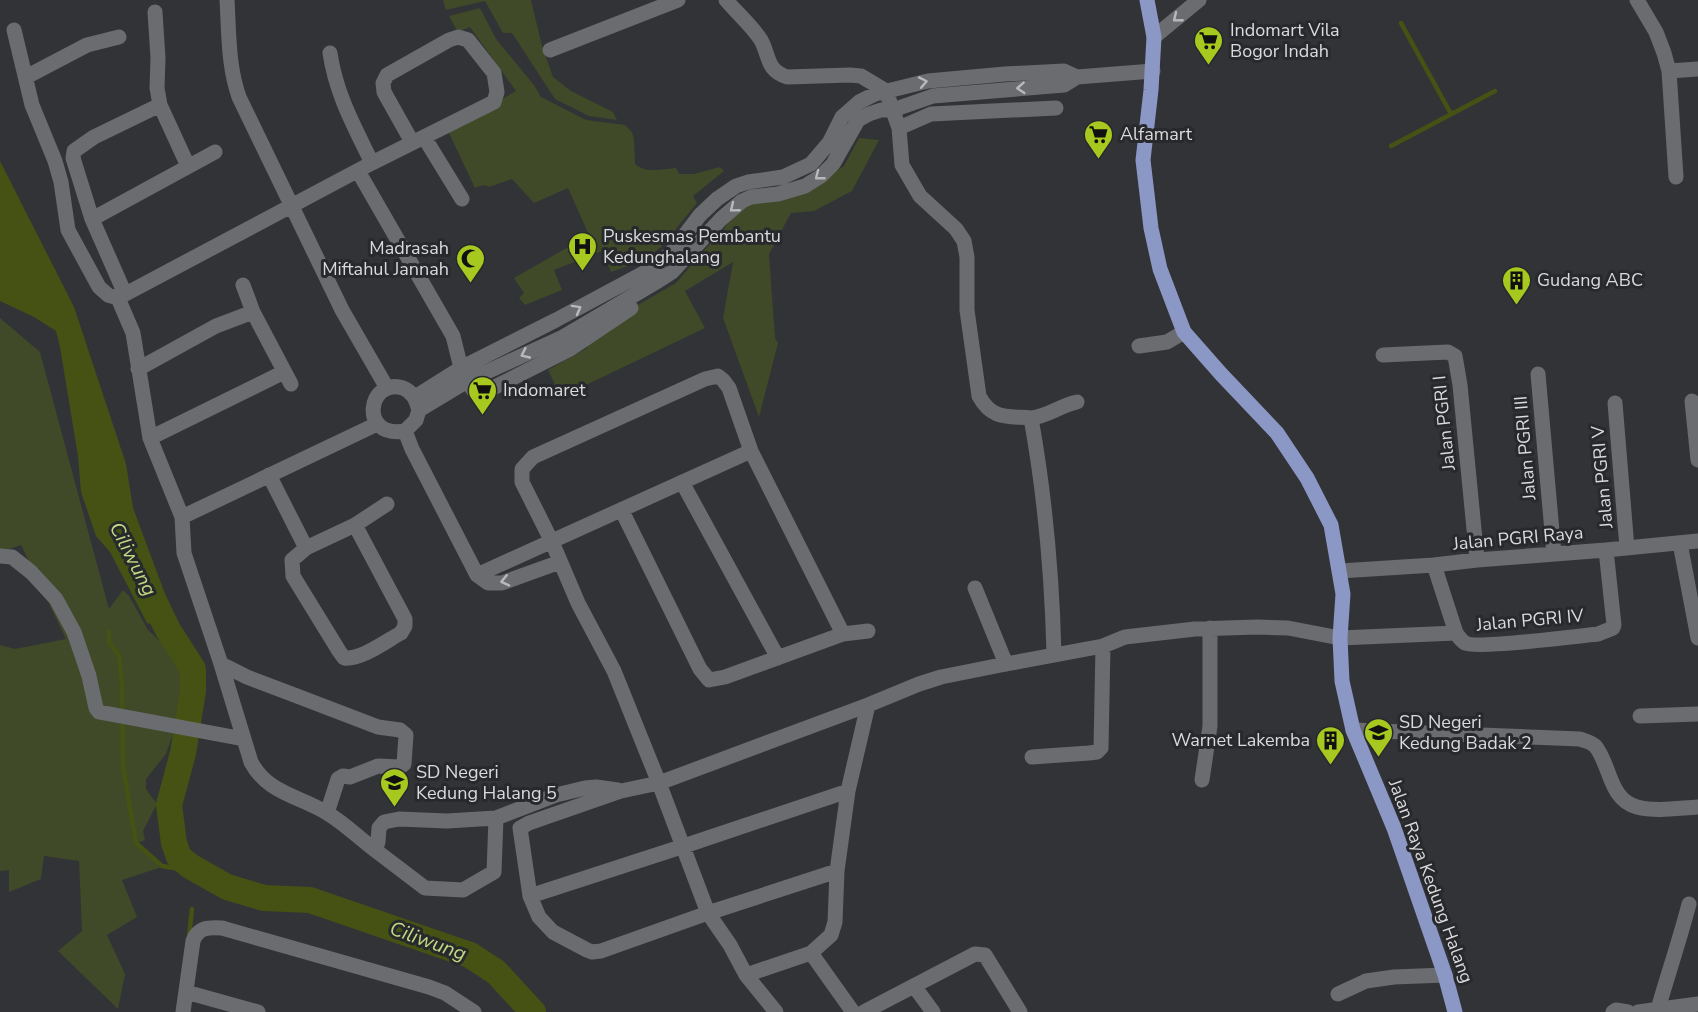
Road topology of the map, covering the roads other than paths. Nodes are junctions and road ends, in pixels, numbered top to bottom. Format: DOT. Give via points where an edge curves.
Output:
graph roads {
  1 [pos="227,0"];
  2 [pos="678,0"];
  3 [pos="726,0"];
  4 [pos="1199,0"];
  5 [pos="1638,0"];
  6 [pos="1148,1"];
  7 [pos="155,12"];
  8 [pos="14,30"];
  9 [pos="119,37"];
  10 [pos="1154,37"];
  11 [pos="550,50"];
  12 [pos="330,52"];
  13 [pos="1698,69"];
  14 [pos="1670,70"];
  15 [pos="1152,71"];
  16 [pos="26,77"];
  17 [pos="1077,77"];
  18 [pos="886,91"];
  19 [pos="160,105"];
  20 [pos="1056,108"];
  21 [pos="893,110"];
  22 [pos="899,128"];
  23 [pos="418,139"];
  24 [pos="836,144"];
  25 [pos="215,152"];
  26 [pos="188,166"];
  27 [pos="365,167"];
  28 [pos="1676,177"];
  29 [pos="462,199"];
  30 [pos="292,206"];
  31 [pos="92,219"];
  32 [pos="243,285"];
  33 [pos="122,296"];
  34 [pos="253,312"];
  35 [pos="1184,332"];
  36 [pos="1139,346"];
  37 [pos="1383,355"];
  38 [pos="138,369"];
  39 [pos="1538,374"];
  40 [pos="464,375"];
  41 [pos="387,388"];
  42 [pos="1692,401"];
  43 [pos="1077,402"];
  44 [pos="1615,403"];
  45 [pos="417,404"];
  46 [pos="1031,418"];
  47 [pos="377,424"];
  48 [pos="405,431"];
  49 [pos="150,438"];
  50 [pos="751,452"];
  51 [pos="1698,460"];
  52 [pos="269,475"];
  53 [pos="682,482"];
  54 [pos="387,504"];
  55 [pos="622,511"];
  56 [pos="182,517"];
  57 [pos="355,525"];
  58 [pos="1698,541"];
  59 [pos="552,542"];
  60 [pos="1680,543"];
  61 [pos="306,548"];
  62 [pos="1627,548"];
  63 [pos="1606,550"];
  64 [pos="1554,554"];
  65 [pos="0,556"];
  66 [pos="1477,560"];
  67 [pos="560,562"];
  68 [pos="1434,565"];
  69 [pos="1341,571"];
  70 [pos="477,575"];
  71 [pos="975,588"];
  72 [pos="1210,628"];
  73 [pos="868,631"];
  74 [pos="1456,633"];
  75 [pos="843,634"];
  76 [pos="1340,638"];
  77 [pos="1698,638"];
  78 [pos="1103,646"];
  79 [pos="1054,654"];
  80 [pos="778,658"];
  81 [pos="221,664"];
  82 [pos="1006,664"];
  83 [pos="868,705"];
  84 [pos="1698,714"];
  85 [pos="1640,716"];
  86 [pos="1353,730"];
  87 [pos="244,739"];
  88 [pos="1032,757"];
  89 [pos="1202,780"];
  90 [pos="659,783"];
  91 [pos="621,791"];
  92 [pos="848,791"];
  93 [pos="1698,807"];
  94 [pos="327,813"];
  95 [pos="496,818"];
  96 [pos="684,846"];
  97 [pos="375,850"];
  98 [pos="837,871"];
  99 [pos="530,896"];
  100 [pos="1689,904"];
  101 [pos="708,913"];
  102 [pos="811,953"];
  103 [pos="746,975"];
  104 [pos="1446,975"];
  105 [pos="914,986"];
  106 [pos="186,993"];
  107 [pos="1338,994"];
  108 [pos="1698,1004"];
  109 [pos="1658,1009"];
  110 [pos="183,1012"];
  111 [pos="258,1012"];
  112 [pos="474,1012"];
  113 [pos="776,1012"];
  114 [pos="853,1012"];
  115 [pos="864,1012"];
  116 [pos="933,1012"];
  117 [pos="1020,1012"];
  118 [pos="1455,1012"];
  119 [pos="1613,1012"];
  120 [pos="1629,1012"];
  121 [pos="1638,1012"];
  1 -- 30 [label="street" via="233,81"];
  2 -- 11 [label="street"];
  3 -- 18 [label="street" via="761,40 777,74 861,76"];
  4 -- 10 [label="street, one-way"];
  5 -- 14 [label="street" via="1656,32"];
  6 -- 10 [label="main road, Jalan Raya Kedung Halang"];
  7 -- 19 [label="street"];
  8 -- 16 [label="street"];
  9 -- 16 [label="street" via="87,45"];
  10 -- 15 [label="main road, Jalan Raya Kedung Halang"];
  12 -- 27 [label="street" via="335,82"];
  13 -- 14 [label="street"];
  14 -- 28 [label="street"];
  15 -- 17 [label="street"];
  15 -- 35 [label="main road, Jalan Raya Kedung Halang" via="1143,160 1151,228 1160,269"];
  16 -- 33 [label="street" via="32,105 55,161 68,230 99,287 108,295"];
  18 -- 17 [label="street, one-way" via="928,81 1005,74 1064,71"];
  17 -- 21 [label="street, one-way" via="1064,85 933,96"];
  18 -- 21 [label="street"];
  18 -- 24 [label="street" via="859,102 842,117 837,123"];
  19 -- 26 [label="street"];
  19 -- 31 [label="street" via="74,151"];
  20 -- 22 [label="street" via="931,114"];
  21 -- 22 [label="street"];
  21 -- 24 [label="street" via="868,114"];
  22 -- 46 [label="street" via="902,165 920,196 964,241 966,310 979,396 985,408 998,416"];
  23 -- 23 [label="street" via="494,102 494,73 468,40 449,40 387,75 384,92"];
  23 -- 27 [label="street"];
  23 -- 29 [label="street"];
  40 -- 24 [label="street, one-way" via="651,268 671,253 700,214 736,186 783,177 811,165"];
  24 -- 40 [label="street, one-way" via="833,164 821,176 805,186 742,201 680,264 566,343"];
  25 -- 26 [label="street"];
  26 -- 31 [label="street"];
  27 -- 30 [label="street"];
  27 -- 40 [label="street" via="453,336"];
  30 -- 33 [label="street"];
  30 -- 41 [label="street" via="342,310"];
  31 -- 33 [label="street"];
  32 -- 34 [label="street"];
  33 -- 38 [label="street"];
  34 -- 38 [label="street" via="216,326"];
  34 -- 49 [label="street" via="287,378"];
  35 -- 36 [label="street" via="1167,342"];
  35 -- 69 [label="main road, Jalan Raya Kedung Halang" via="1277,433 1307,478 1331,525"];
  37 -- 66 [label="street, Jalan PGRI I" via="1448,352 1455,356"];
  38 -- 49 [label="street"];
  39 -- 64 [label="street, Jalan PGRI III"];
  40 -- 45 [label="street"];
  41 -- 45 [label="street" via="408,390"];
  41 -- 47 [label="street" via="373,403 372,414"];
  42 -- 51 [label="street"];
  43 -- 46 [label="street"];
  44 -- 62 [label="street, Jalan PGRI V"];
  45 -- 48 [label="street" via="416,420"];
  46 -- 79 [label="street" via="1047,530"];
  47 -- 48 [label="street" via="392,433"];
  47 -- 52 [label="street"];
  48 -- 70 [label="street"];
  49 -- 56 [label="street"];
  50 -- 53 [label="street"];
  50 -- 59 [label="street" via="729,388 718,376 532,457 522,469 522,482"];
  50 -- 75 [label="street"];
  52 -- 56 [label="street"];
  52 -- 61 [label="street"];
  53 -- 55 [label="street"];
  53 -- 80 [label="street"];
  54 -- 57 [label="street"];
  55 -- 59 [label="street"];
  55 -- 80 [label="street" via="709,680"];
  56 -- 81 [label="street" via="184,553"];
  57 -- 61 [label="street"];
  57 -- 61 [label="street" via="405,619 401,633 360,656 344,658 293,576 292,560"];
  58 -- 60 [label="street, Jalan PGRI Raya"];
  59 -- 67 [label="street"];
  59 -- 70 [label="street"];
  60 -- 62 [label="street, Jalan PGRI Raya"];
  60 -- 77 [label="street"];
  62 -- 63 [label="street, Jalan PGRI Raya"];
  63 -- 64 [label="street, Jalan PGRI Raya"];
  63 -- 74 [label="street, Jalan PGRI IV" via="1614,621 1610,630 1469,645"];
  64 -- 66 [label="street, Jalan PGRI Raya"];
  65 -- 87 [label="street" via="12,557 56,599 74,632 99,712"];
  66 -- 68 [label="street, Jalan PGRI Raya"];
  67 -- 70 [label="street, one-way" via="502,583 488,583"];
  67 -- 90 [label="street" via="614,671"];
  68 -- 69 [label="street, Jalan PGRI Raya"];
  68 -- 74 [label="street"];
  69 -- 76 [label="main road, Jalan Raya Kedung Halang"];
  71 -- 82 [label="street"];
  72 -- 76 [label="street, Jalan PGRI IV" via="1288,628"];
  72 -- 78 [label="street, Jalan PGRI IV" via="1125,637"];
  72 -- 89 [label="street" via="1210,726"];
  73 -- 75 [label="street"];
  74 -- 76 [label="street, Jalan PGRI IV"];
  75 -- 80 [label="street"];
  76 -- 86 [label="main road, Jalan Raya Kedung Halang" via="1342,681"];
  78 -- 79 [label="street, Jalan PGRI IV"];
  78 -- 88 [label="street" via="1101,748 1097,752"];
  79 -- 82 [label="street, Jalan PGRI IV"];
  81 -- 87 [label="street"];
  81 -- 94 [label="street" via="406,735 404,764 378,766 338,779"];
  82 -- 83 [label="street, Jalan PGRI IV" via="941,677"];
  83 -- 90 [label="street, Jalan PGRI IV"];
  83 -- 92 [label="street"];
  84 -- 85 [label="street"];
  86 -- 93 [label="street" via="1580,739 1595,746 1617,793 1627,802 1650,808"];
  86 -- 104 [label="main road, Jalan Raya Kedung Halang" via="1394,828"];
  87 -- 94 [label="street" via="251,762 269,785"];
  90 -- 91 [label="street, Jalan PGRI IV"];
  90 -- 96 [label="street"];
  91 -- 95 [label="street" via="585,788"];
  91 -- 99 [label="street" via="520,828"];
  92 -- 96 [label="street"];
  92 -- 98 [label="street"];
  94 -- 97 [label="street"];
  95 -- 97 [label="street" via="384,822"];
  95 -- 97 [label="street" via="494,873 463,890 425,888"];
  96 -- 99 [label="street"];
  96 -- 101 [label="street"];
  98 -- 101 [label="street"];
  98 -- 102 [label="street" via="831,935"];
  99 -- 101 [label="street" via="539,916 553,932 592,952"];
  100 -- 109 [label="street"];
  101 -- 103 [label="street"];
  102 -- 103 [label="street"];
  102 -- 114 [label="street"];
  103 -- 113 [label="street"];
  104 -- 107 [label="street" via="1366,981"];
  104 -- 118 [label="main road, Jalan Raya Kedung Halang"];
  105 -- 115 [label="street"];
  105 -- 116 [label="street"];
  105 -- 117 [label="street" via="975,954 985,955"];
  106 -- 110 [label="street"];
  106 -- 111 [label="street"];
  106 -- 112 [label="street" via="195,934 209,927 429,987"];
  108 -- 109 [label="street"];
  109 -- 121 [label="street"];
  119 -- 120 [label="street"];
}
